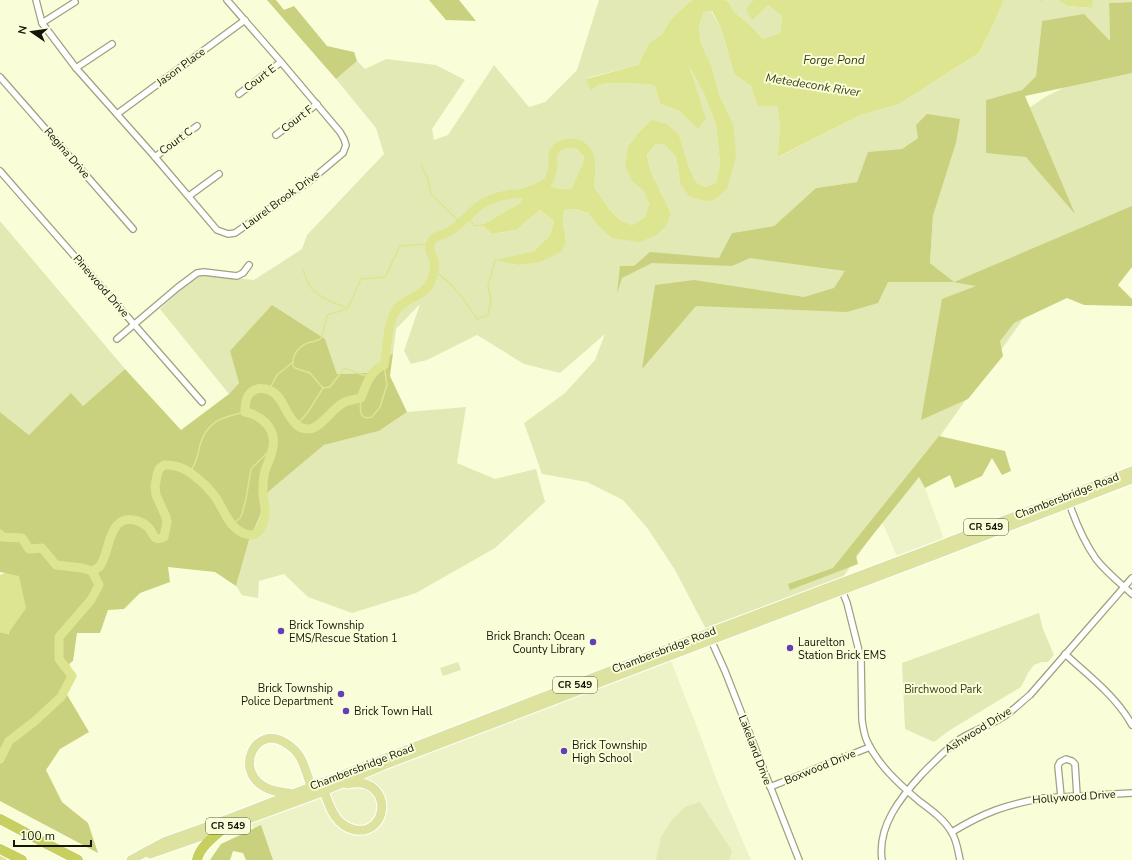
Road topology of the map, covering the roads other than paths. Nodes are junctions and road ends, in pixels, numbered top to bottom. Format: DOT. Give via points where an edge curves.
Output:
graph roads {
  1 [pos="36,0"];
  2 [pos="227,0"];
  3 [pos="75,2"];
  4 [pos="245,20"];
  5 [pos="42,24"];
  6 [pos="112,44"];
  7 [pos="281,62"];
  8 [pos="76,68"];
  9 [pos="0,77"];
  10 [pos="239,94"];
  11 [pos="317,104"];
  12 [pos="117,114"];
  13 [pos="197,126"];
  14 [pos="276,135"];
  15 [pos="155,157"];
  16 [pos="0,171"];
  17 [pos="219,174"];
  18 [pos="188,196"];
  19 [pos="133,229"];
  20 [pos="249,265"];
  21 [pos="134,324"];
  22 [pos="116,339"];
  23 [pos="202,402"];
  24 [pos="1132,471"];
  25 [pos="1132,479"];
  26 [pos="1069,503"];
  27 [pos="1132,578"];
  28 [pos="840,587"];
  29 [pos="1124,587"];
  30 [pos="1132,594"];
  31 [pos="711,640"];
  32 [pos="1065,654"];
  33 [pos="1132,725"];
  34 [pos="870,747"];
  35 [pos="338,785"];
  36 [pos="323,786"];
  37 [pos="770,787"];
  38 [pos="312,791"];
  39 [pos="907,791"];
  40 [pos="1132,793"];
  41 [pos="293,794"];
  42 [pos="1077,796"];
  43 [pos="1061,797"];
  44 [pos="3,820"];
  45 [pos="225,827"];
  46 [pos="952,832"];
  47 [pos="0,849"];
  48 [pos="22,860"];
  49 [pos="78,860"];
  50 [pos="130,860"];
  51 [pos="197,860"];
  52 [pos="799,860"];
  53 [pos="882,860"];
  54 [pos="960,860"];
  1 -- 5 [label="street, Laurel Brook Drive"];
  2 -- 4 [label="street, Laurel Brook Drive"];
  3 -- 5 [label="street"];
  4 -- 7 [label="street, Laurel Brook Drive"];
  4 -- 12 [label="street, Jason Place"];
  5 -- 8 [label="street, Laurel Brook Drive"];
  6 -- 8 [label="street"];
  7 -- 10 [label="street, Court E"];
  7 -- 11 [label="street, Laurel Brook Drive"];
  8 -- 12 [label="street, Laurel Brook Drive"];
  9 -- 19 [label="street, Regina Drive"];
  11 -- 14 [label="street, Court F"];
  11 -- 18 [label="street, Laurel Brook Drive" via="340,132 346,145 343,153 312,180 232,234 217,230"];
  12 -- 15 [label="street, Laurel Brook Drive"];
  13 -- 15 [label="street, Court C"];
  15 -- 18 [label="street, Laurel Brook Drive"];
  16 -- 21 [label="street, Pinewood Drive"];
  17 -- 18 [label="street"];
  20 -- 21 [label="street" via="237,276 197,273"];
  21 -- 22 [label="street"];
  21 -- 23 [label="street, Pinewood Drive"];
  24 -- 28 [label="main road, Chambersbridge Road / CR 549"];
  25 -- 26 [label="main road, Chambersbridge Road / CR 549"];
  26 -- 28 [label="main road, Chambersbridge Road / CR 549"];
  26 -- 29 [label="street" via="1079,530 1097,560"];
  27 -- 29 [label="street, Ashwood Drive"];
  28 -- 31 [label="main road, Chambersbridge Road / CR 549"];
  28 -- 34 [label="street" via="847,602 861,659 863,730"];
  28 -- 36 [label="main road, Chambersbridge Road / CR 549"];
  29 -- 30 [label="street"];
  29 -- 32 [label="street, Ashwood Drive"];
  31 -- 35 [label="main road, Chambersbridge Road / CR 549"];
  31 -- 37 [label="street, Lakeland Drive"];
  32 -- 33 [label="street" via="1114,699"];
  32 -- 39 [label="street, Ashwood Drive" via="1030,695 1002,718 942,752"];
  34 -- 37 [label="street, Boxwood Drive"];
  34 -- 39 [label="street" via="882,765"];
  35 -- 36 [label="main road, Chambersbridge Road / CR 549"];
  35 -- 36 [label="main road" via="363,783 376,791 382,801 382,807 379,819 370,828 350,829 340,822 332,812"];
  36 -- 38 [label="main road, Chambersbridge Road / CR 549"];
  37 -- 52 [label="street, Lakeland Drive"];
  38 -- 41 [label="main road, Chambersbridge Road / CR 549"];
  38 -- 41 [label="main road" via="300,756 292,747 282,740 271,738 261,741 254,747 249,759 254,777 268,789"];
  38 -- 45 [label="main road, Chambersbridge Road / CR 549"];
  39 -- 46 [label="street"];
  39 -- 53 [label="street, Ashwood Drive" via="887,824 882,844"];
  40 -- 42 [label="street, Hollywood Drive"];
  41 -- 50 [label="main road, Chambersbridge Road / CR 549" via="164,842"];
  42 -- 43 [label="street, Hollywood Drive"];
  42 -- 43 [label="street" via="1075,764 1066,759 1058,766"];
  43 -- 46 [label="street, Hollywood Drive" via="1010,805 989,812"];
  44 -- 49 [label="highway"];
  45 -- 50 [label="main road, Chambersbridge Road / CR 549"];
  45 -- 51 [label="highway" via="205,844"];
  46 -- 54 [label="street"];
  47 -- 48 [label="highway"];
}
